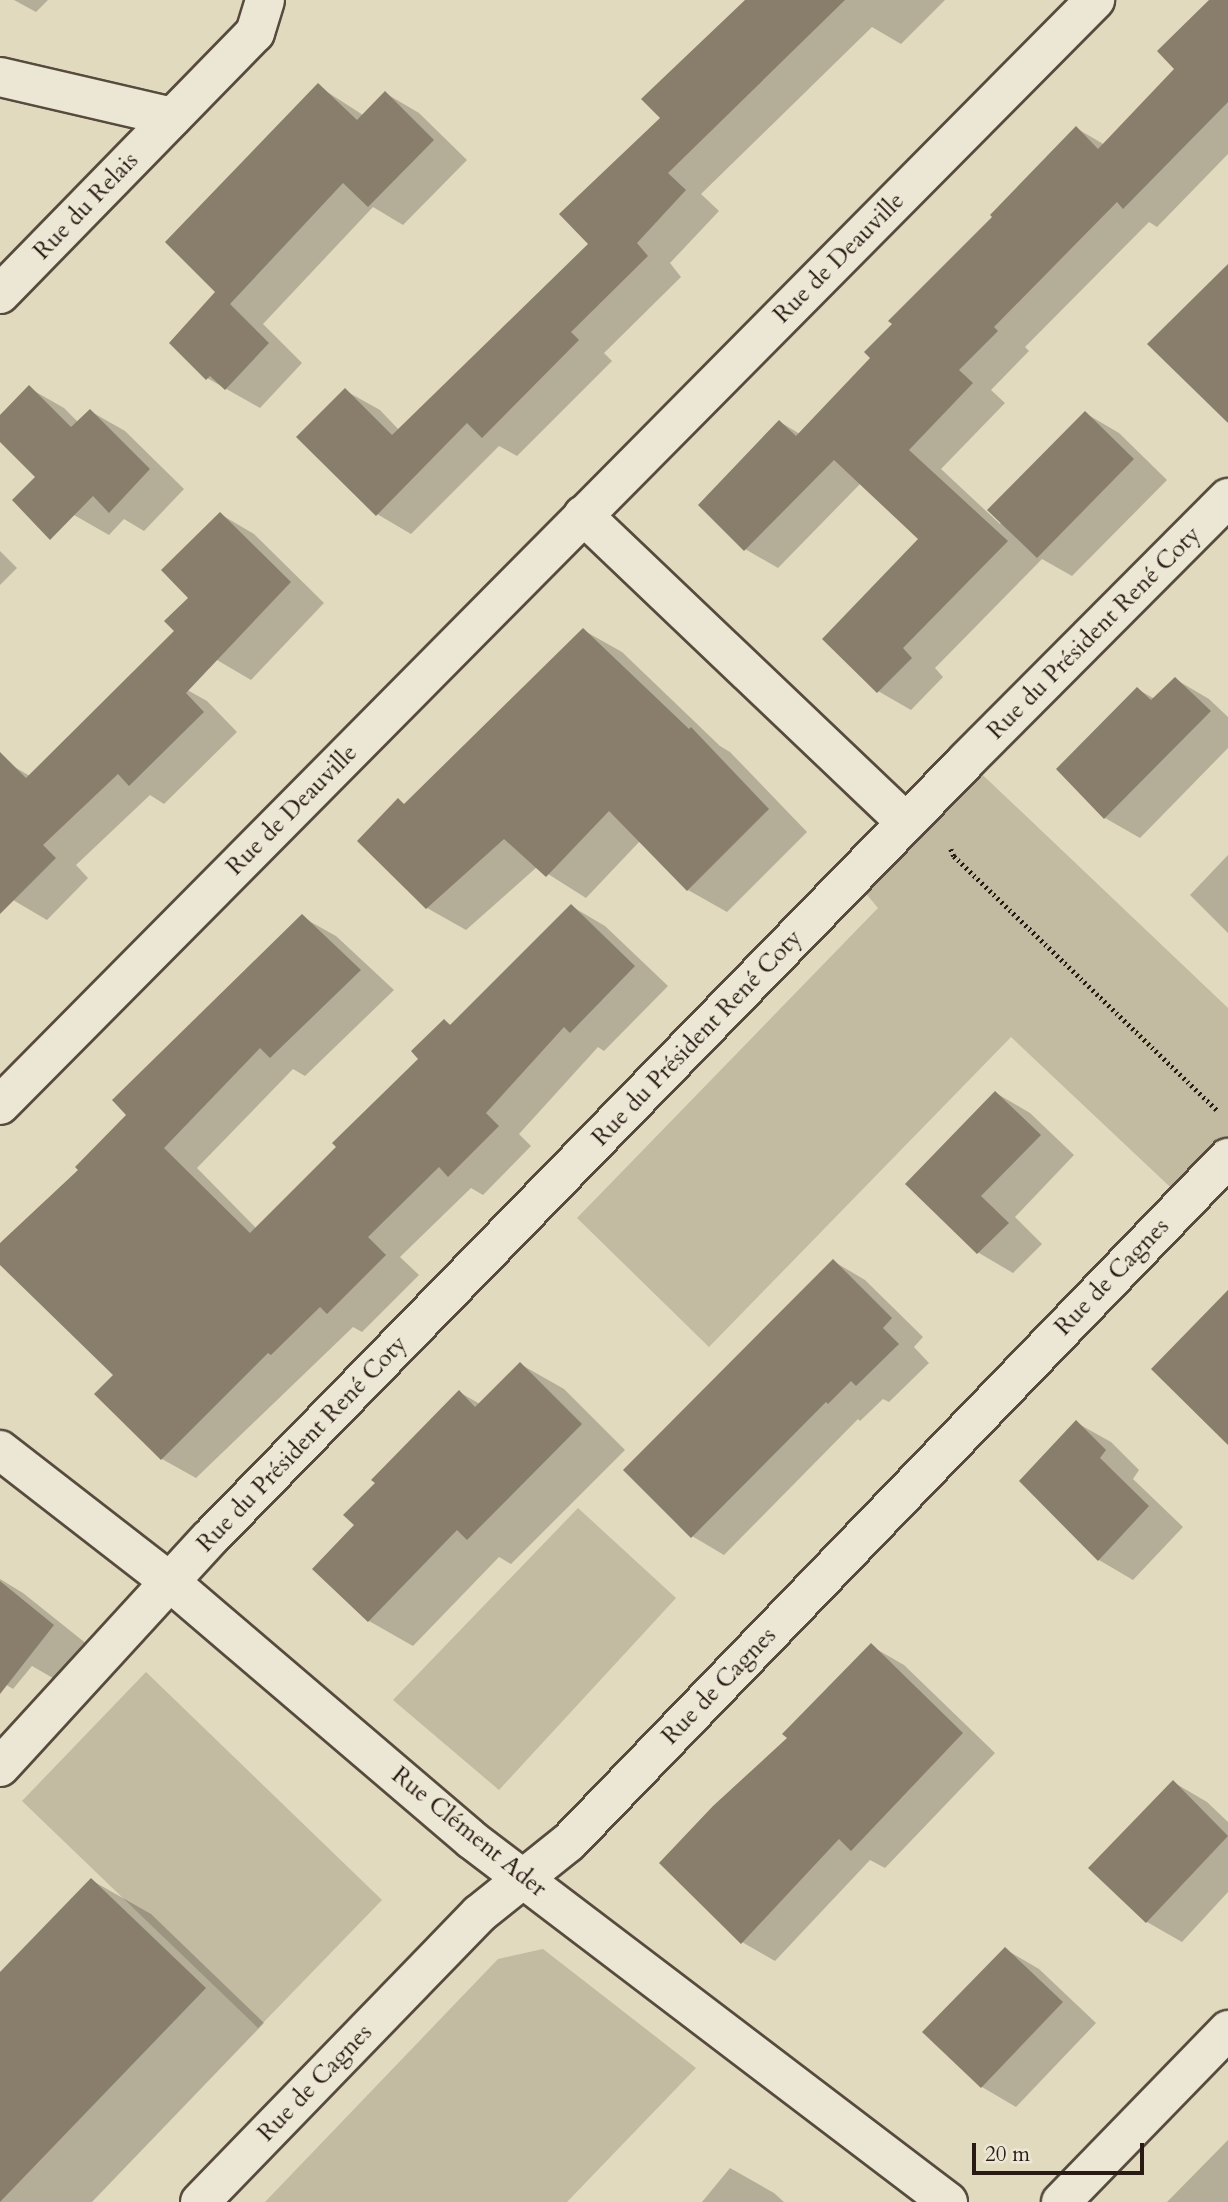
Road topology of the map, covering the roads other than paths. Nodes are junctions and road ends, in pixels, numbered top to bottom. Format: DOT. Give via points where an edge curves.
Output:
graph roads {
  1 [pos="265,0"];
  2 [pos="1095,0"];
  3 [pos="0,77"];
  4 [pos="172,117"];
  5 [pos="0,294"];
  6 [pos="1228,498"];
  7 [pos="583,515"];
  8 [pos="918,810"];
  9 [pos="0,1105"];
  10 [pos="1228,1158"];
  11 [pos="0,1450"];
  12 [pos="170,1581"];
  13 [pos="0,1766"];
  14 [pos="524,1879"];
  15 [pos="1228,2029"];
  16 [pos="200,2202"];
  17 [pos="948,2202"];
  18 [pos="1061,2202"];
  1 -- 4 [label="street, Rue du Relais" via="255,33"];
  2 -- 7 [label="street, Rue de Deauville"];
  3 -- 4 [label="street"];
  4 -- 5 [label="street, Rue du Relais"];
  6 -- 8 [label="street, Rue du Président René Coty"];
  7 -- 8 [label="street"];
  7 -- 9 [label="street, Rue de Deauville"];
  8 -- 12 [label="street, Rue du Président René Coty"];
  10 -- 14 [label="street, Rue de Cagnes" via="569,1842"];
  11 -- 12 [label="street, Rue Clément Ader"];
  12 -- 13 [label="street, Rue du Président René Coty"];
  12 -- 14 [label="street, Rue Clément Ader" via="472,1840"];
  14 -- 16 [label="street, Rue de Cagnes" via="479,1914"];
  14 -- 17 [label="street, Rue Clément Ader"];
  15 -- 18 [label="street"];
}
